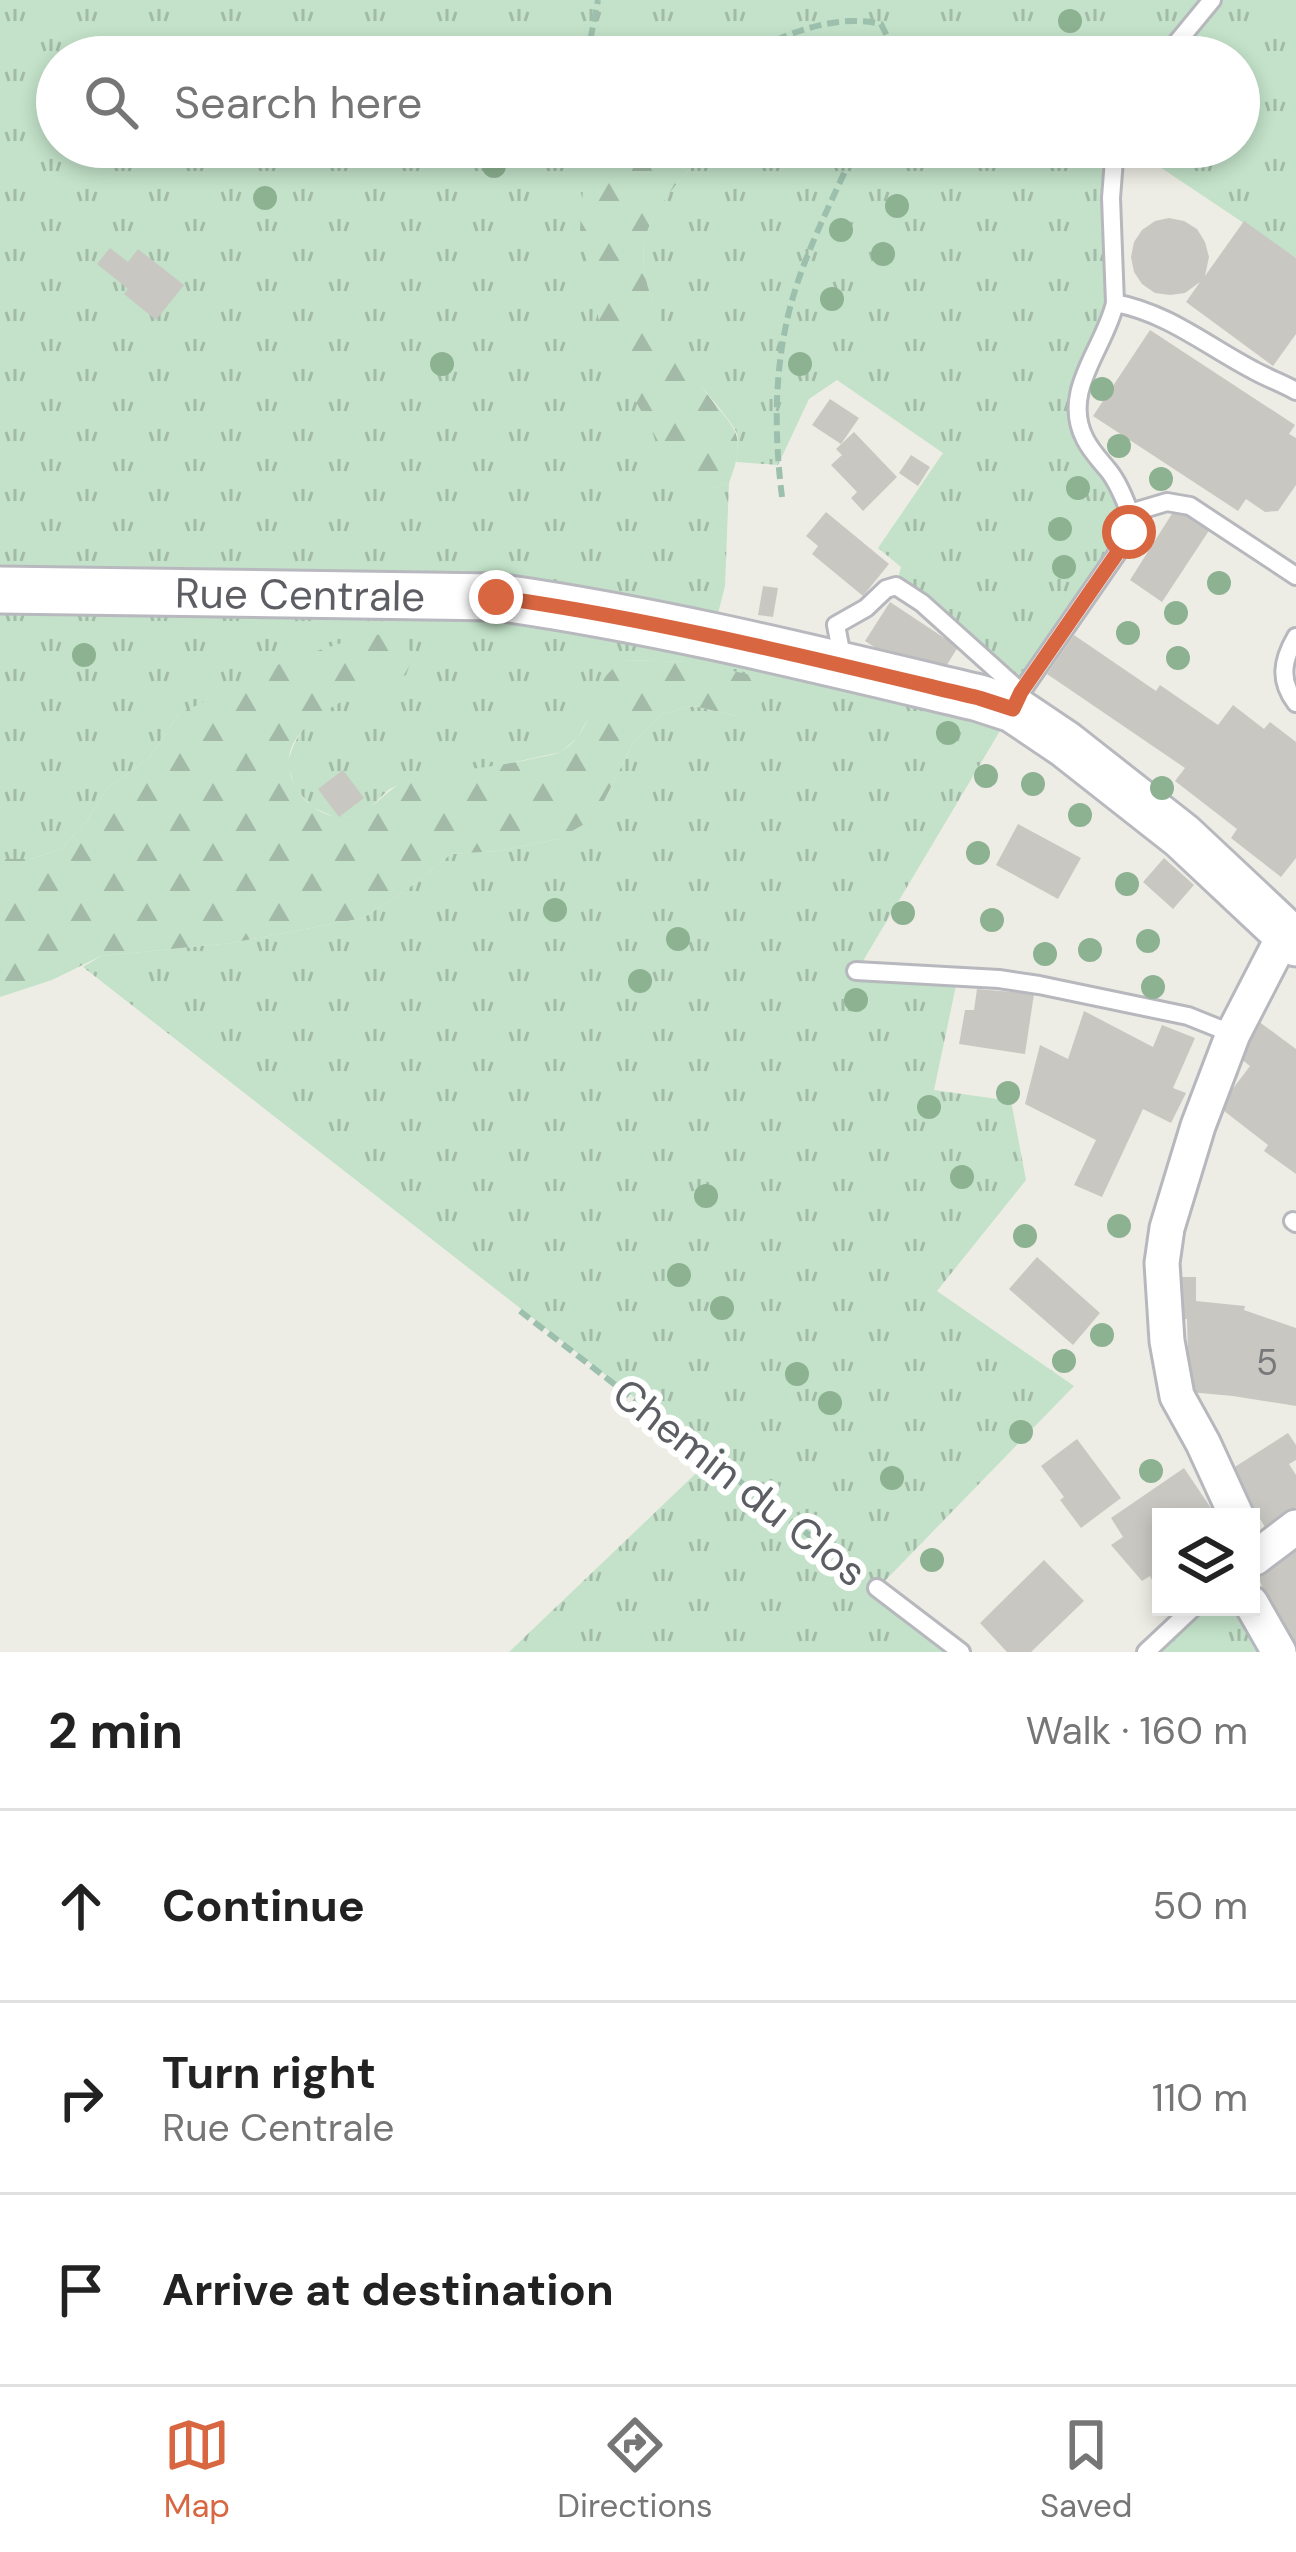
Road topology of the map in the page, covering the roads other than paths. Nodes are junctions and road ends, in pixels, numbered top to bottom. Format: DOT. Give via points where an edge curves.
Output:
graph roads {
  1 [pos="1212,0"];
  2 [pos="1182,36"];
  3 [pos="1113,168"];
  4 [pos="1115,303"];
  5 [pos="1296,391"];
  6 [pos="1130,512"];
  7 [pos="1296,576"];
  8 [pos="0,590"];
  9 [pos="1296,638"];
  10 [pos="843,666"];
  11 [pos="1017,700"];
  12 [pos="1296,703"];
  13 [pos="1290,939"];
  14 [pos="856,971"];
  15 [pos="1233,1034"];
  16 [pos="1233,1508"];
  17 [pos="1296,1528"];
  18 [pos="1260,1551"];
  19 [pos="877,1588"];
  20 [pos="1184,1616"];
  21 [pos="1258,1616"];
  22 [pos="962,1652"];
  23 [pos="1146,1652"];
  24 [pos="1279,1652"];
  1 -- 2 [label="lane"];
  3 -- 4 [label="lane"];
  4 -- 5 [label="lane" via="1179,326"];
  4 -- 6 [label="lane" via="1076,405 1083,436"];
  6 -- 7 [label="lane" via="1167,502 1190,506"];
  6 -- 11 [label="lane" via="1120,549"];
  8 -- 10 [label="street, Rue Centrale" via="496,597"];
  9 -- 12 [label="lane" via="1283,670"];
  10 -- 11 [label="street, Rue Centrale"];
  10 -- 11 [label="lane" via="836,625 896,586"];
  11 -- 13 [label="street, Rue Centrale" via="1182,836"];
  13 -- 15 [label="street"];
  14 -- 15 [label="lane" via="1039,985 1168,1011"];
  15 -- 16 [label="street" via="1198,1126 1162,1263 1177,1396"];
  17 -- 18 [label="street"];
  19 -- 22 [label="lane, Chemin du Clos"];
  20 -- 23 [label="lane"];
  21 -- 24 [label="street"];
}
